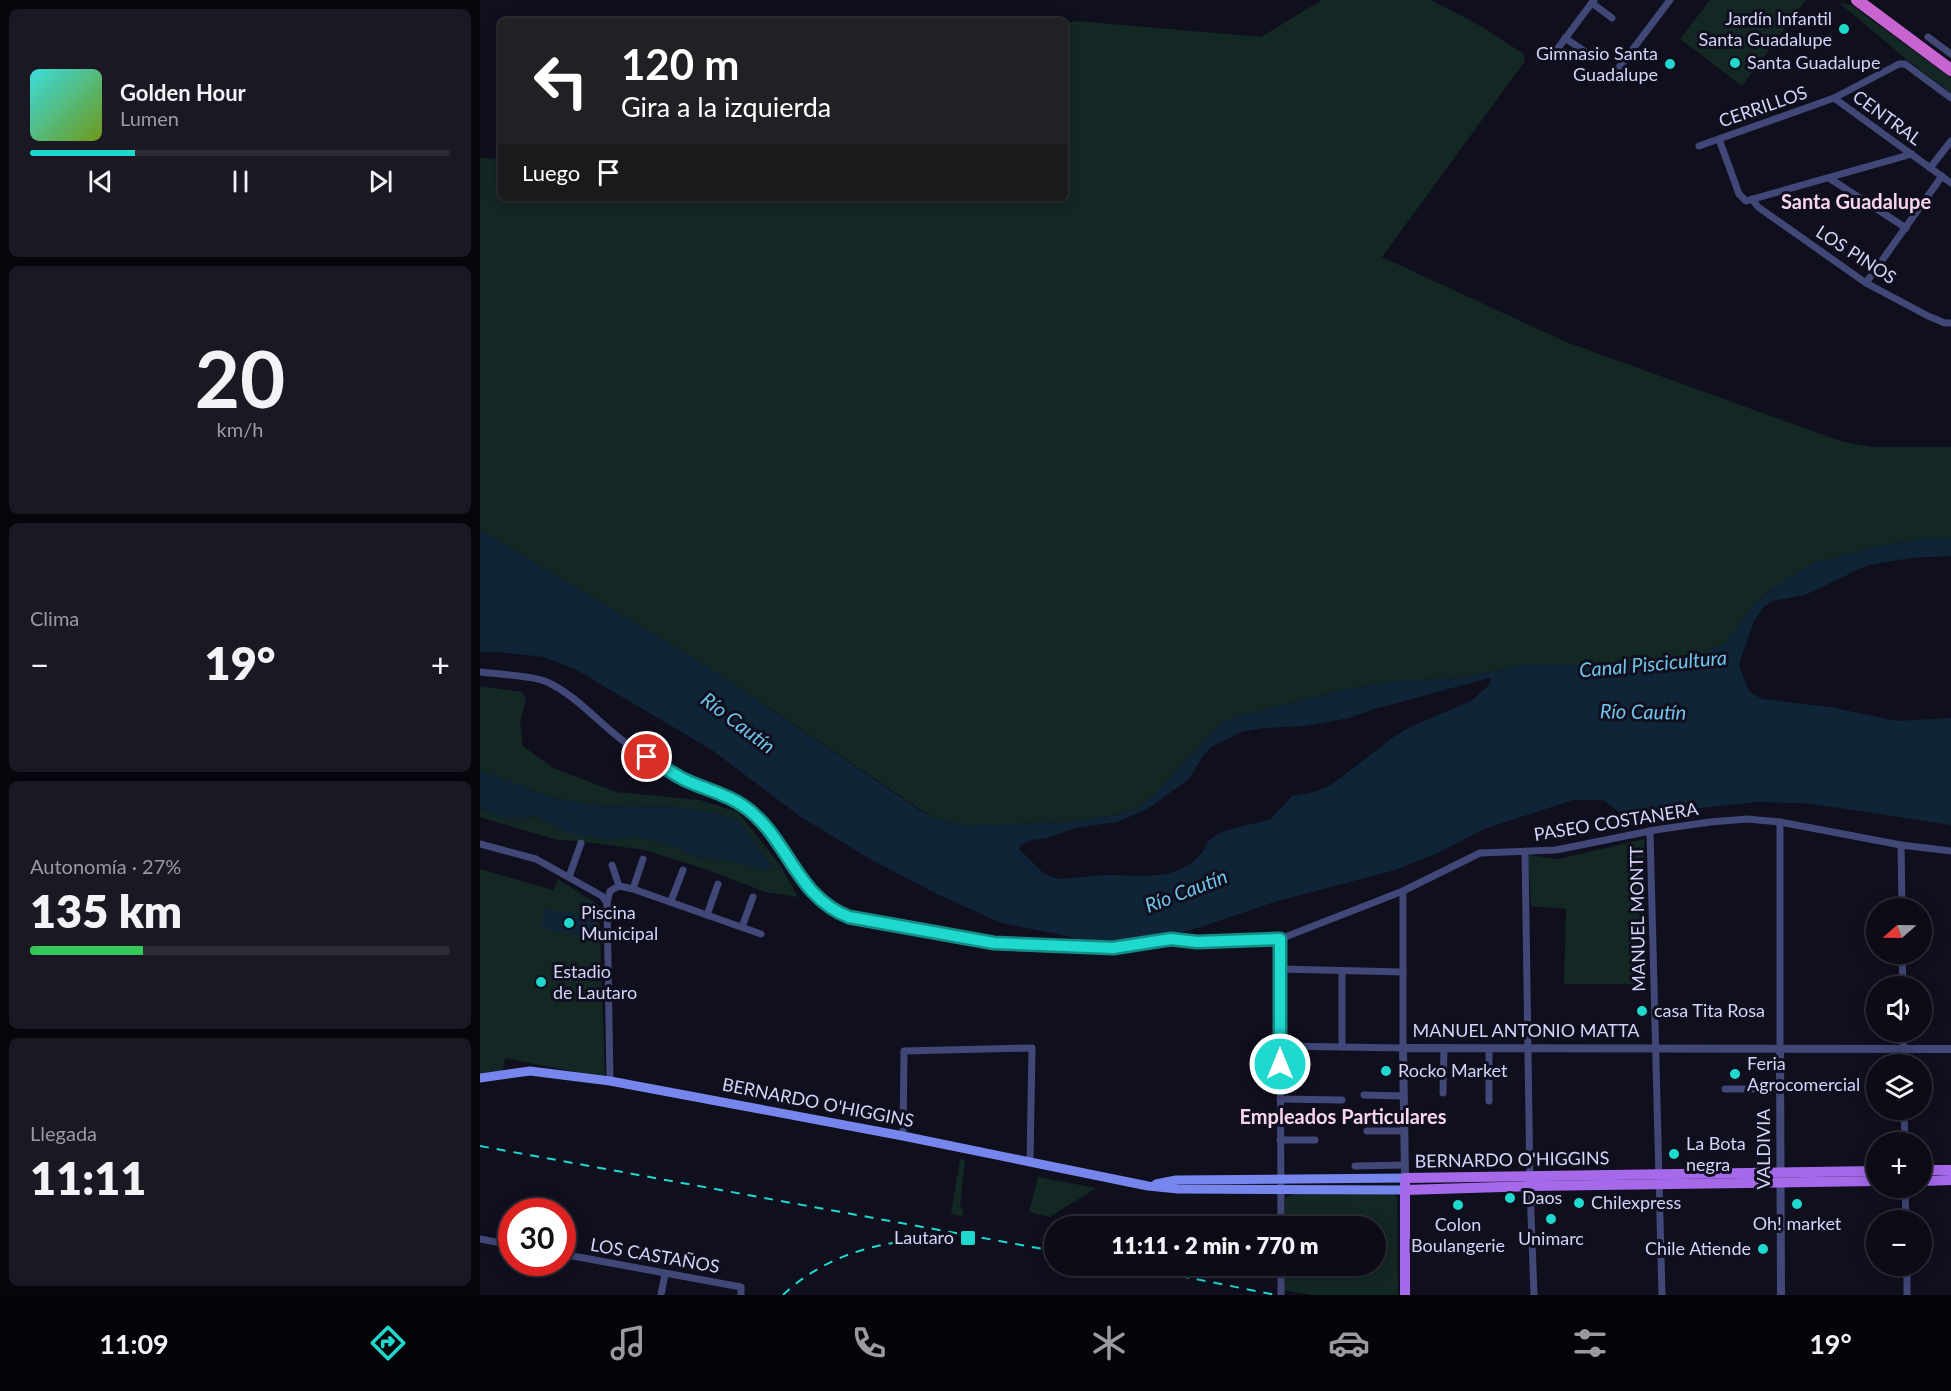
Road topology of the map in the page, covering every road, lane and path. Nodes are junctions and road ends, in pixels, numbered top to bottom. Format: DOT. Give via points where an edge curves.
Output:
graph roads {
  1 [pos="1659,0"];
  2 [pos="1857,0"];
  3 [pos="1593,1"];
  4 [pos="1668,3"];
  5 [pos="1612,18"];
  6 [pos="1928,37"];
  7 [pos="1565,38"];
  8 [pos="1587,53"];
  9 [pos="1951,54"];
  10 [pos="1552,56"];
  11 [pos="1951,70"];
  12 [pos="1611,78"];
  13 [pos="1834,98"];
  14 [pos="1951,98"];
  15 [pos="1719,139"];
  16 [pos="1951,141"];
  17 [pos="1699,146"];
  18 [pos="1912,154"];
  19 [pos="1930,168"];
  20 [pos="1942,176"];
  21 [pos="1829,178"];
  22 [pos="1951,183"];
  23 [pos="1749,200"];
  24 [pos="1906,228"];
  25 [pos="1866,283"];
  26 [pos="1951,322"];
  27 [pos="480,672"];
  28 [pos="1780,822"];
  29 [pos="1650,831"];
  30 [pos="581,843"];
  31 [pos="480,844"];
  32 [pos="1901,845"];
  33 [pos="1951,851"];
  34 [pos="1525,852"];
  35 [pos="643,859"];
  36 [pos="612,865"];
  37 [pos="683,870"];
  38 [pos="569,877"];
  39 [pos="718,884"];
  40 [pos="619,886"];
  41 [pos="633,889"];
  42 [pos="1402,891"];
  43 [pos="753,897"];
  44 [pos="1902,898"];
  45 [pos="671,902"];
  46 [pos="607,903"];
  47 [pos="707,915"];
  48 [pos="742,927"];
  49 [pos="761,934"];
  50 [pos="1280,939"];
  51 [pos="1280,969"];
  52 [pos="1342,971"];
  53 [pos="1403,972"];
  54 [pos="1904,1042"];
  55 [pos="1280,1046"];
  56 [pos="1342,1047"];
  57 [pos="1656,1047"];
  58 [pos="1403,1048"];
  59 [pos="1444,1048"];
  60 [pos="1489,1048"];
  61 [pos="1527,1048"];
  62 [pos="1780,1048"];
  63 [pos="1904,1049"];
  64 [pos="1951,1049"];
  65 [pos="1904,1054"];
  66 [pos="480,1078"];
  67 [pos="610,1081"];
  68 [pos="1725,1089"];
  69 [pos="1780,1089"];
  70 [pos="1443,1093"];
  71 [pos="1364,1095"];
  72 [pos="1404,1096"];
  73 [pos="1280,1099"];
  74 [pos="1342,1100"];
  75 [pos="1489,1101"];
  76 [pos="1367,1131"];
  77 [pos="1404,1131"];
  78 [pos="903,1136"];
  79 [pos="1280,1140"];
  80 [pos="1315,1140"];
  81 [pos="1030,1162"];
  82 [pos="1405,1165"];
  83 [pos="1355,1166"];
  84 [pos="1932,1170"];
  85 [pos="1951,1170"];
  86 [pos="1866,1172"];
  87 [pos="1405,1178"];
  88 [pos="1781,1178"];
  89 [pos="1659,1179"];
  90 [pos="1280,1180"];
  91 [pos="1951,1180"];
  92 [pos="1530,1181"];
  93 [pos="1866,1181"];
  94 [pos="1932,1181"];
  95 [pos="1148,1186"];
  96 [pos="1281,1190"];
  97 [pos="1405,1190"];
  98 [pos="1281,1216"];
  99 [pos="480,1239"];
  100 [pos="498,1242"];
  101 [pos="576,1257"];
  102 [pos="665,1274"];
  103 [pos="1281,1276"];
  104 [pos="1907,1276"];
  105 [pos="741,1291"];
  106 [pos="661,1295"];
  107 [pos="1281,1295"];
  108 [pos="1405,1295"];
  109 [pos="1534,1295"];
  110 [pos="1662,1295"];
  111 [pos="1781,1295"];
  112 [pos="1907,1295"];
  1 -- 4 [label="street"];
  2 -- 11 [label="highway"];
  3 -- 5 [label="street"];
  3 -- 7 [label="street"];
  4 -- 12 [label="street"];
  6 -- 9 [label="street"];
  7 -- 8 [label="street"];
  7 -- 10 [label="street"];
  13 -- 14 [label="street, CERRILLOS" via="1901,64"];
  13 -- 15 [label="street, CERRILLOS"];
  13 -- 18 [label="street, CENTRAL"];
  15 -- 17 [label="street, CERRILLOS"];
  15 -- 23 [label="street, LOS PINOS" via="1739,194"];
  16 -- 19 [label="street"];
  18 -- 19 [label="street, CENTRAL"];
  18 -- 21 [label="street"];
  19 -- 20 [label="street, CENTRAL"];
  20 -- 22 [label="street, CENTRAL"];
  20 -- 24 [label="street"];
  21 -- 23 [label="street"];
  21 -- 24 [label="street"];
  23 -- 25 [label="street, LOS PINOS"];
  24 -- 25 [label="street"];
  25 -- 26 [label="street, LOS PINOS" via="1928,316"];
  27 -- 50 [label="street, PASEO COSTANERA" via="545,680 638,752 681,778 741,805 774,837 814,896 849,917 994,943 1113,948 1171,939"];
  28 -- 29 [label="street, PASEO COSTANERA" via="1748,819"];
  28 -- 32 [label="street, PASEO COSTANERA"];
  28 -- 62 [label="street, VALDIVIA"];
  29 -- 34 [label="street, PASEO COSTANERA" via="1556,850"];
  29 -- 57 [label="street, MANUEL MONTT"];
  30 -- 38 [label="street"];
  31 -- 38 [label="street" via="536,860"];
  32 -- 33 [label="street, PASEO COSTANERA"];
  32 -- 44 [label="street"];
  34 -- 42 [label="street, PASEO COSTANERA" via="1480,854"];
  34 -- 61 [label="street"];
  35 -- 41 [label="street"];
  36 -- 40 [label="street"];
  37 -- 45 [label="street"];
  38 -- 46 [label="street"];
  39 -- 47 [label="street"];
  40 -- 41 [label="street"];
  40 -- 46 [label="street" via="610,891"];
  41 -- 45 [label="street"];
  42 -- 50 [label="street, PASEO COSTANERA"];
  42 -- 53 [label="street"];
  43 -- 48 [label="street"];
  45 -- 47 [label="street"];
  46 -- 67 [label="street"];
  47 -- 48 [label="street"];
  48 -- 49 [label="street"];
  50 -- 51 [label="street"];
  51 -- 52 [label="street"];
  51 -- 55 [label="street"];
  52 -- 53 [label="street"];
  52 -- 56 [label="street"];
  53 -- 58 [label="street"];
  54 -- 63 [label="street"];
  55 -- 56 [label="street, MANUEL ANTONIO MATTA"];
  55 -- 73 [label="street"];
  56 -- 58 [label="street, MANUEL ANTONIO MATTA"];
  57 -- 61 [label="street, MANUEL ANTONIO MATTA"];
  57 -- 62 [label="street, MANUEL ANTONIO MATTA"];
  57 -- 89 [label="street, MANUEL MONTT"];
  58 -- 59 [label="street, MANUEL ANTONIO MATTA"];
  58 -- 72 [label="street"];
  59 -- 60 [label="street, MANUEL ANTONIO MATTA"];
  59 -- 70 [label="street"];
  60 -- 61 [label="street, MANUEL ANTONIO MATTA"];
  60 -- 75 [label="street"];
  61 -- 92 [label="street"];
  62 -- 63 [label="street, MANUEL ANTONIO MATTA"];
  62 -- 69 [label="street, VALDIVIA"];
  63 -- 64 [label="street, MANUEL ANTONIO MATTA"];
  63 -- 65 [label="street"];
  66 -- 67 [label="main road, BERNARDO O'HIGGINS" via="530,1071"];
  67 -- 78 [label="main road, BERNARDO O'HIGGINS"];
  68 -- 69 [label="street"];
  69 -- 88 [label="street, VALDIVIA"];
  71 -- 72 [label="street"];
  72 -- 77 [label="street"];
  73 -- 74 [label="street"];
  73 -- 79 [label="street"];
  76 -- 77 [label="street"];
  77 -- 82 [label="street"];
  78 -- 81 [label="main road, BERNARDO O'HIGGINS"];
  78 -- 81 [label="street" via="904,1051 1032,1048"];
  79 -- 80 [label="street"];
  79 -- 90 [label="street"];
  81 -- 95 [label="main road, BERNARDO O'HIGGINS"];
  82 -- 83 [label="street"];
  82 -- 87 [label="street"];
  84 -- 85 [label="main road"];
  86 -- 88 [label="main road, BERNARDO O'HIGGINS"];
  87 -- 90 [label="main road, BERNARDO O'HIGGINS"];
  87 -- 92 [label="main road, BERNARDO O'HIGGINS"];
  87 -- 97 [label="main road"];
  88 -- 89 [label="main road, BERNARDO O'HIGGINS"];
  88 -- 93 [label="main road, BERNARDO O'HIGGINS"];
  88 -- 111 [label="street, VALDIVIA"];
  89 -- 92 [label="main road, BERNARDO O'HIGGINS"];
  89 -- 110 [label="street, MANUEL MONTT"];
  90 -- 95 [label="main road, BERNARDO O'HIGGINS" via="1176,1180"];
  90 -- 96 [label="street"];
  91 -- 94 [label="main road"];
  92 -- 97 [label="main road, BERNARDO O'HIGGINS"];
  92 -- 109 [label="street"];
  95 -- 96 [label="main road, BERNARDO O'HIGGINS"];
  96 -- 97 [label="main road, BERNARDO O'HIGGINS"];
  96 -- 98 [label="street"];
  97 -- 108 [label="main road"];
  99 -- 100 [label="street"];
  101 -- 102 [label="street, LOS CASTAÑOS"];
  102 -- 105 [label="street, LOS CASTAÑOS"];
  102 -- 106 [label="street"];
  103 -- 107 [label="street"];
  104 -- 112 [label="street"];
}
